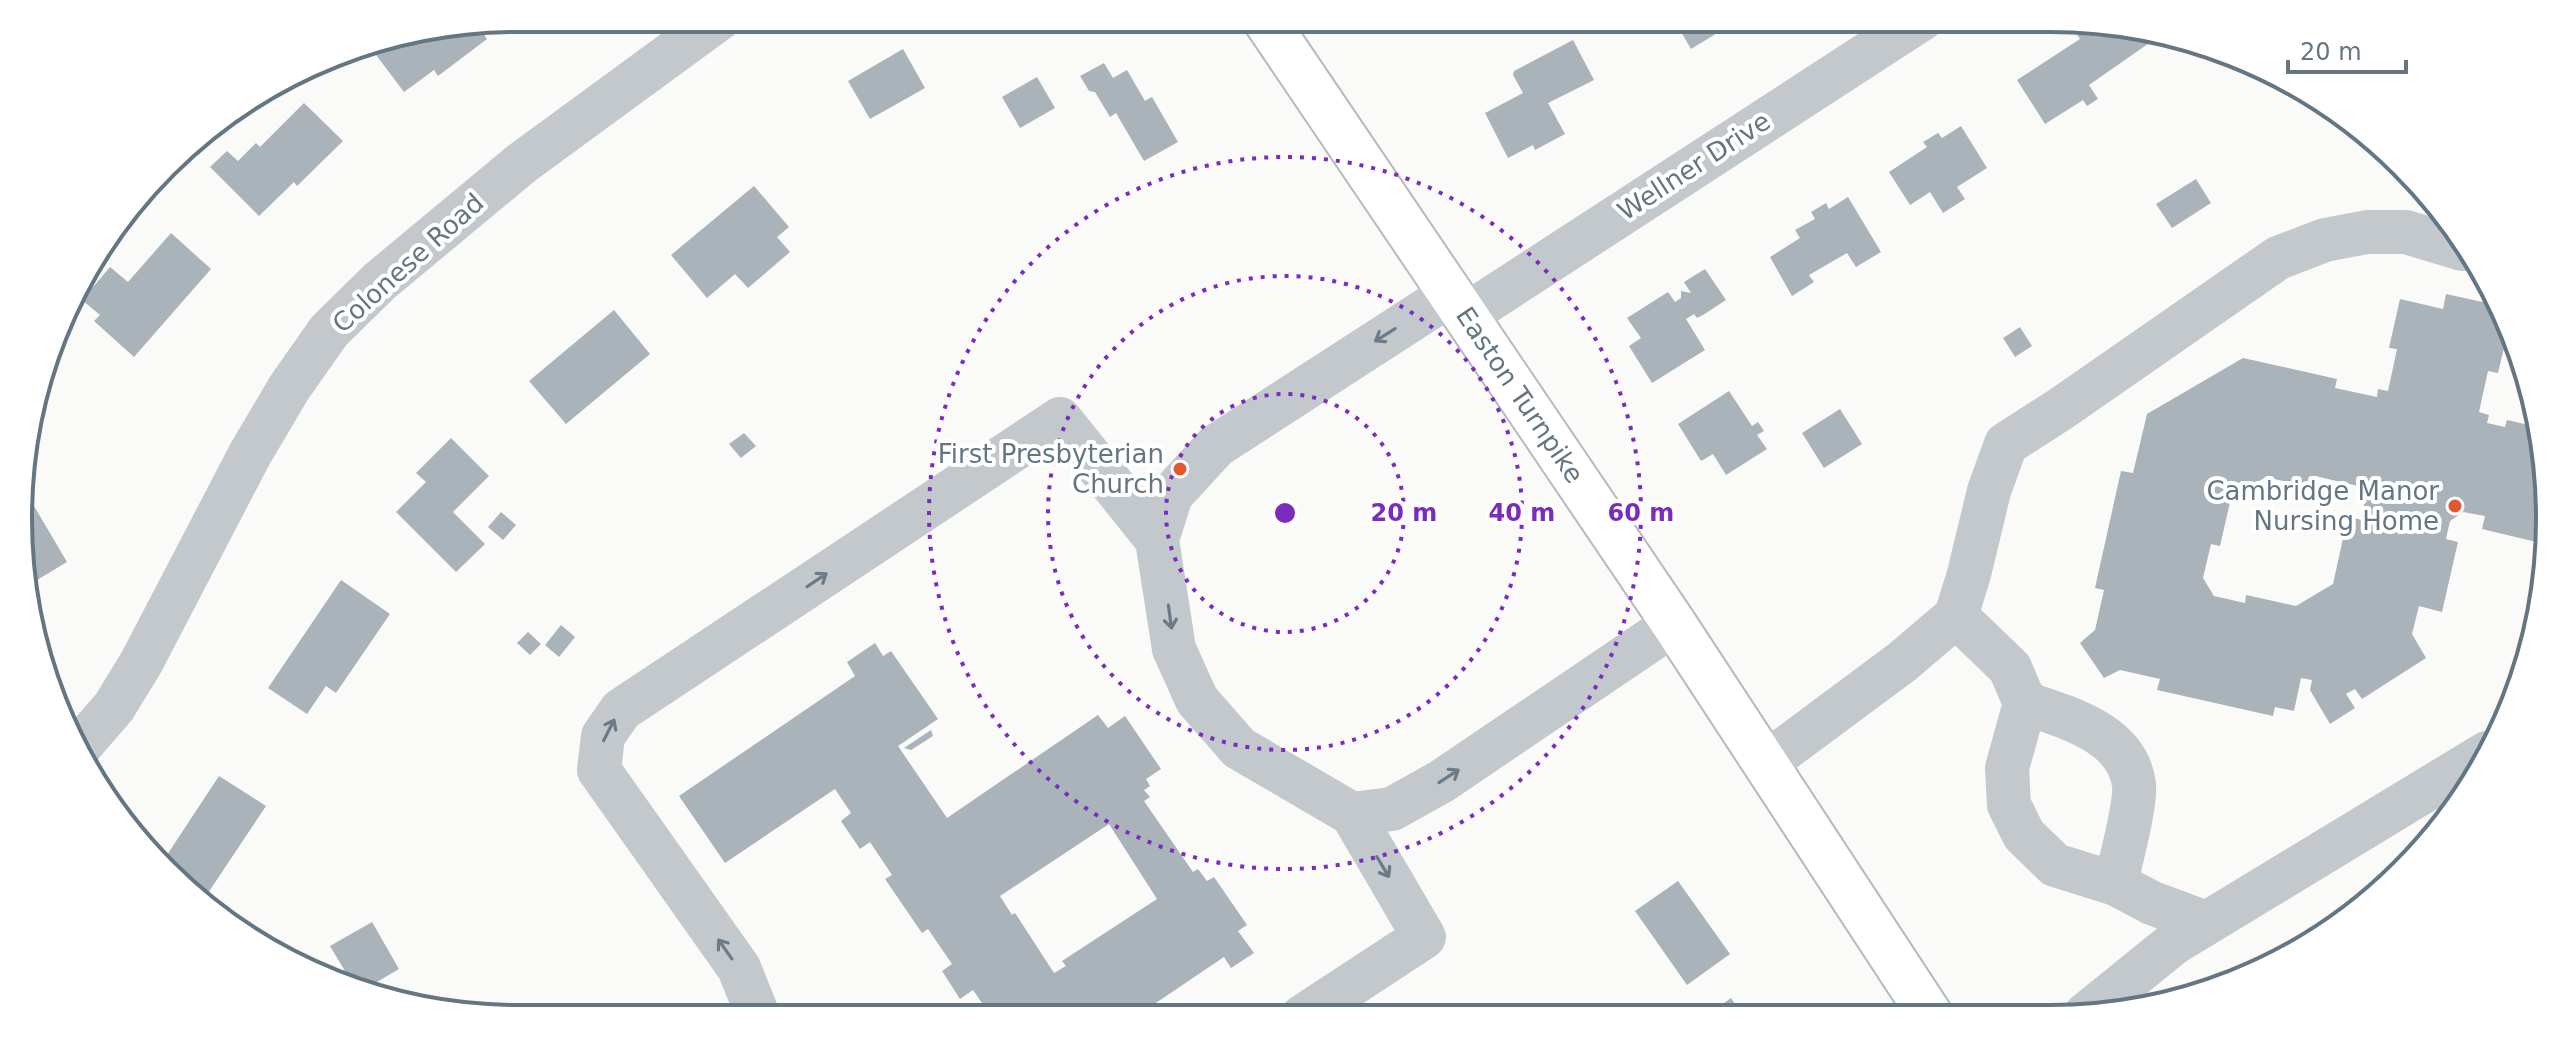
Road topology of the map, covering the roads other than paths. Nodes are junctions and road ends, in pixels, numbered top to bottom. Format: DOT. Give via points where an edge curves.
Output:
graph roads {
  1 [pos="701,32"];
  2 [pos="1273,32"];
  3 [pos="1900,32"];
  4 [pos="2453,246"];
  5 [pos="1458,304"];
  6 [pos="1157,540"];
  7 [pos="1956,616"];
  8 [pos="1674,624"];
  9 [pos="2025,703"];
  10 [pos="85,740"];
  11 [pos="1766,763"];
  12 [pos="2470,763"];
  13 [pos="1352,814"];
  14 [pos="2116,884"];
  15 [pos="2206,923"];
  16 [pos="2101,1002"];
  17 [pos="754,1005"];
  18 [pos="1320,1005"];
  19 [pos="1923,1005"];
  1 -- 10 [label="street, Colonese Road" via="522,163 380,281 329,331 250,454 141,663"];
  2 -- 5 [label="main road, Easton Turnpike"];
  3 -- 5 [label="street, Wellner Drive"];
  4 -- 7 [label="street" via="2406,232 2367,232 2325,240 2278,258 2006,444"];
  5 -- 6 [label="street, Wellner Drive, one-way" via="1216,446 1171,495"];
  5 -- 8 [label="main road, Easton Turnpike"];
  6 -- 13 [label="street, one-way" via="1174,649 1197,700 1239,748"];
  17 -- 6 [label="street, one-way" via="739,968 599,770 603,736 621,710 1060,419"];
  7 -- 9 [label="street" via="2010,668"];
  7 -- 11 [label="street"];
  8 -- 11 [label="main road, Easton Turnpike"];
  13 -- 8 [label="street, one-way" via="1392,809 1442,781"];
  9 -- 14 [label="street" via="2101,734 2123,756 2134,786"];
  9 -- 14 [label="street" via="2007,768 2009,805 2024,835 2055,865"];
  11 -- 19 [label="main road, Easton Turnpike"];
  12 -- 15 [label="street"];
  13 -- 18 [label="street, one-way" via="1424,937"];
  14 -- 15 [label="street"];
  15 -- 16 [label="street"];
}
